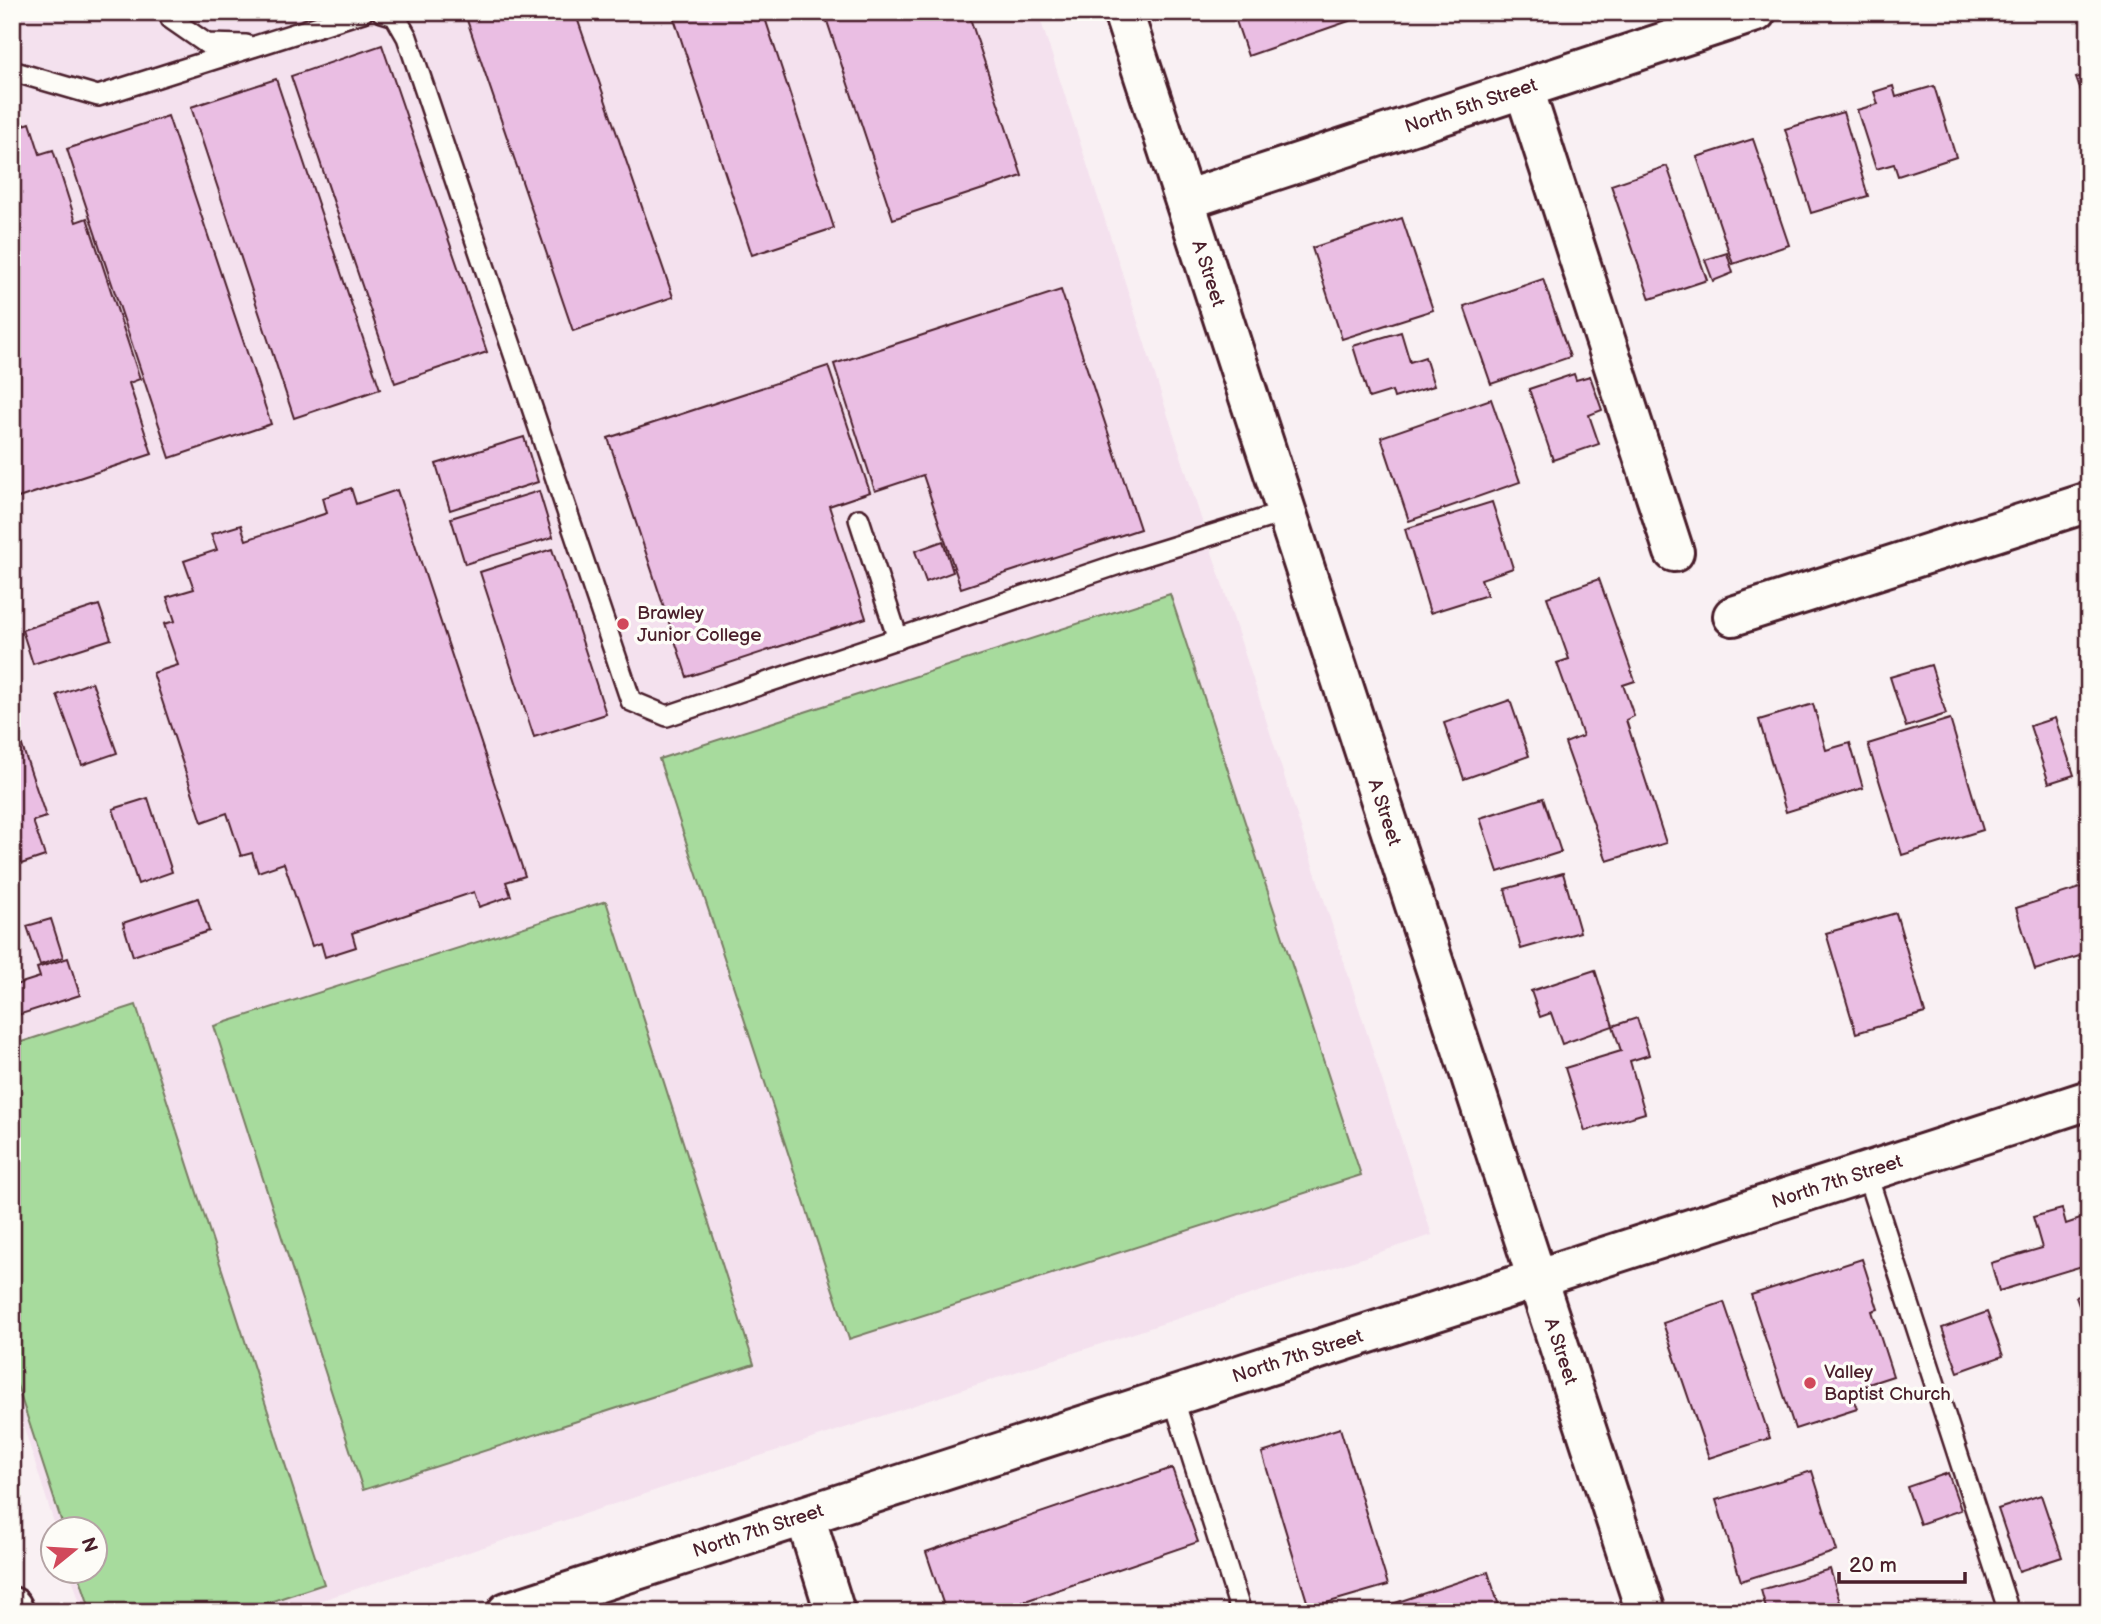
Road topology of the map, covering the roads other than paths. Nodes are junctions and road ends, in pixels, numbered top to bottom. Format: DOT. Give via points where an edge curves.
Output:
graph roads {
  1 [pos="169,12"];
  2 [pos="363,12"];
  3 [pos="382,12"];
  4 [pos="1123,12"];
  5 [pos="1756,12"];
  6 [pos="264,45"];
  7 [pos="12,71"];
  8 [pos="1524,89"];
  9 [pos="1185,200"];
  10 [pos="2089,502"];
  11 [pos="1286,512"];
  12 [pos="859,519"];
  13 [pos="1674,552"];
  14 [pos="1733,615"];
  15 [pos="898,639"];
  16 [pos="2089,1100"];
  17 [pos="1866,1172"];
  18 [pos="1537,1279"];
  19 [pos="1174,1397"];
  20 [pos="805,1516"];
  21 [pos="507,1612"];
  22 [pos="835,1612"];
  23 [pos="1241,1612"];
  24 [pos="1646,1612"];
  25 [pos="2009,1612"];
  1 -- 6 [label="lane" via="171,19 207,44"];
  2 -- 6 [label="lane"];
  3 -- 15 [label="lane" via="395,16 407,37 631,701 667,716"];
  4 -- 9 [label="street, A Street"];
  5 -- 8 [label="street, North 5th Street"];
  6 -- 7 [label="lane" via="98,96"];
  8 -- 9 [label="street, North 5th Street"];
  8 -- 13 [label="street"];
  9 -- 11 [label="street, A Street"];
  10 -- 14 [label="street"];
  11 -- 15 [label="lane"];
  11 -- 18 [label="street, A Street"];
  12 -- 15 [label="lane"];
  16 -- 17 [label="street, North 7th Street"];
  17 -- 18 [label="street, North 7th Street"];
  17 -- 25 [label="lane"];
  18 -- 19 [label="street, North 7th Street"];
  18 -- 24 [label="street, A Street"];
  19 -- 20 [label="street, North 7th Street"];
  19 -- 23 [label="lane"];
  20 -- 21 [label="street, North 7th Street"];
  20 -- 22 [label="street"];
}
